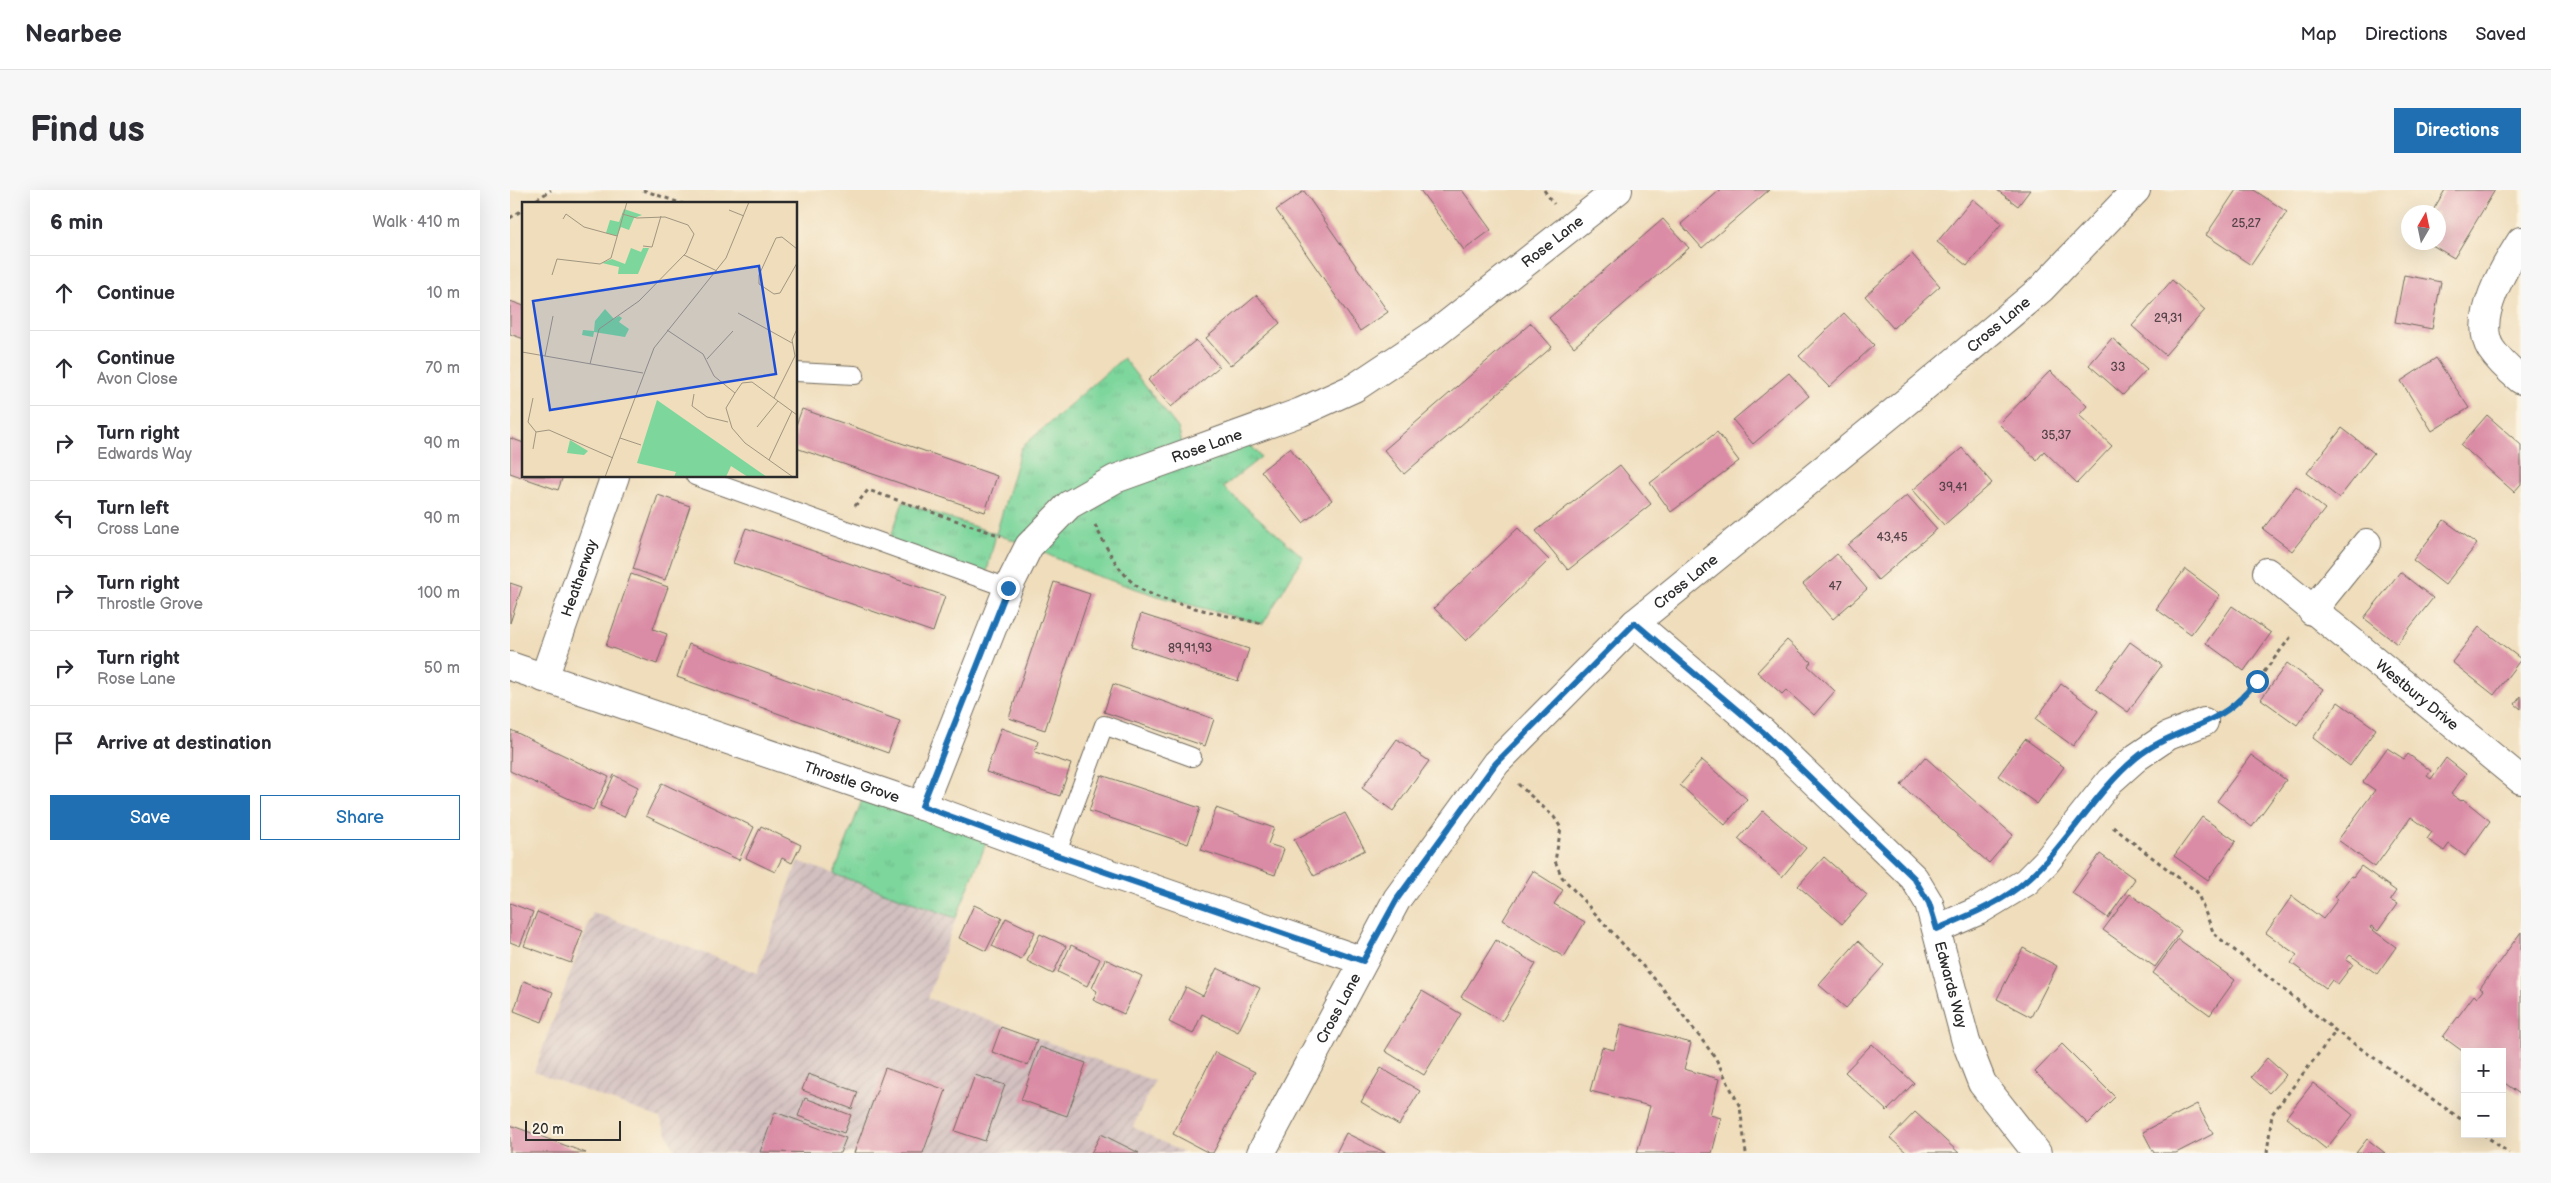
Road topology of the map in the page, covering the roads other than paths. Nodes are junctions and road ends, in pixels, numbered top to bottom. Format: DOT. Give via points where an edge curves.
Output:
graph roads {
  1 [pos="1618,190"];
  2 [pos="2136,190"];
  3 [pos="2521,241"];
  4 [pos="798,372"];
  5 [pos="855,375"];
  6 [pos="2521,380"];
  7 [pos="614,478"];
  8 [pos="700,478"];
  9 [pos="2367,543"];
  10 [pos="2267,572"];
  11 [pos="1008,588"];
  12 [pos="2312,611"];
  13 [pos="1635,623"];
  14 [pos="510,666"];
  15 [pos="544,678"];
  16 [pos="2204,722"];
  17 [pos="1192,757"];
  18 [pos="2521,780"];
  19 [pos="922,806"];
  20 [pos="1056,855"];
  21 [pos="1937,929"];
  22 [pos="1363,961"];
  23 [pos="1261,1153"];
  24 [pos="2037,1153"];
  1 -- 11 [label="street, Rose Lane" via="1435,334 1354,388 1301,412 1115,479 1082,497 1049,523 1029,546"];
  2 -- 13 [label="street, Cross Lane" via="2041,288 1918,393"];
  3 -- 6 [label="street" via="2502,270 2489,301 2487,329 2490,348"];
  4 -- 5 [label="lane"];
  7 -- 15 [label="street, Heatherway"];
  8 -- 11 [label="lane"];
  9 -- 12 [label="street"];
  10 -- 12 [label="street, Westbury Drive"];
  11 -- 19 [label="street, Rose Lane"];
  12 -- 18 [label="street, Westbury Drive"];
  13 -- 21 [label="street, Edwards Way" via="1763,732 1914,878 1929,903"];
  13 -- 22 [label="street, Cross Lane" via="1496,763 1397,899"];
  14 -- 15 [label="street, Throstle Grove"];
  15 -- 19 [label="street, Throstle Grove"];
  16 -- 21 [label="street" via="2168,736 2110,781 2046,862 2026,882 1978,911"];
  17 -- 20 [label="lane" via="1104,725"];
  19 -- 20 [label="street, Throstle Grove"];
  20 -- 22 [label="street, Throstle Grove"];
  21 -- 24 [label="street, Edwards Way" via="1966,1042 1982,1083"];
  22 -- 23 [label="street, Cross Lane"];
}
